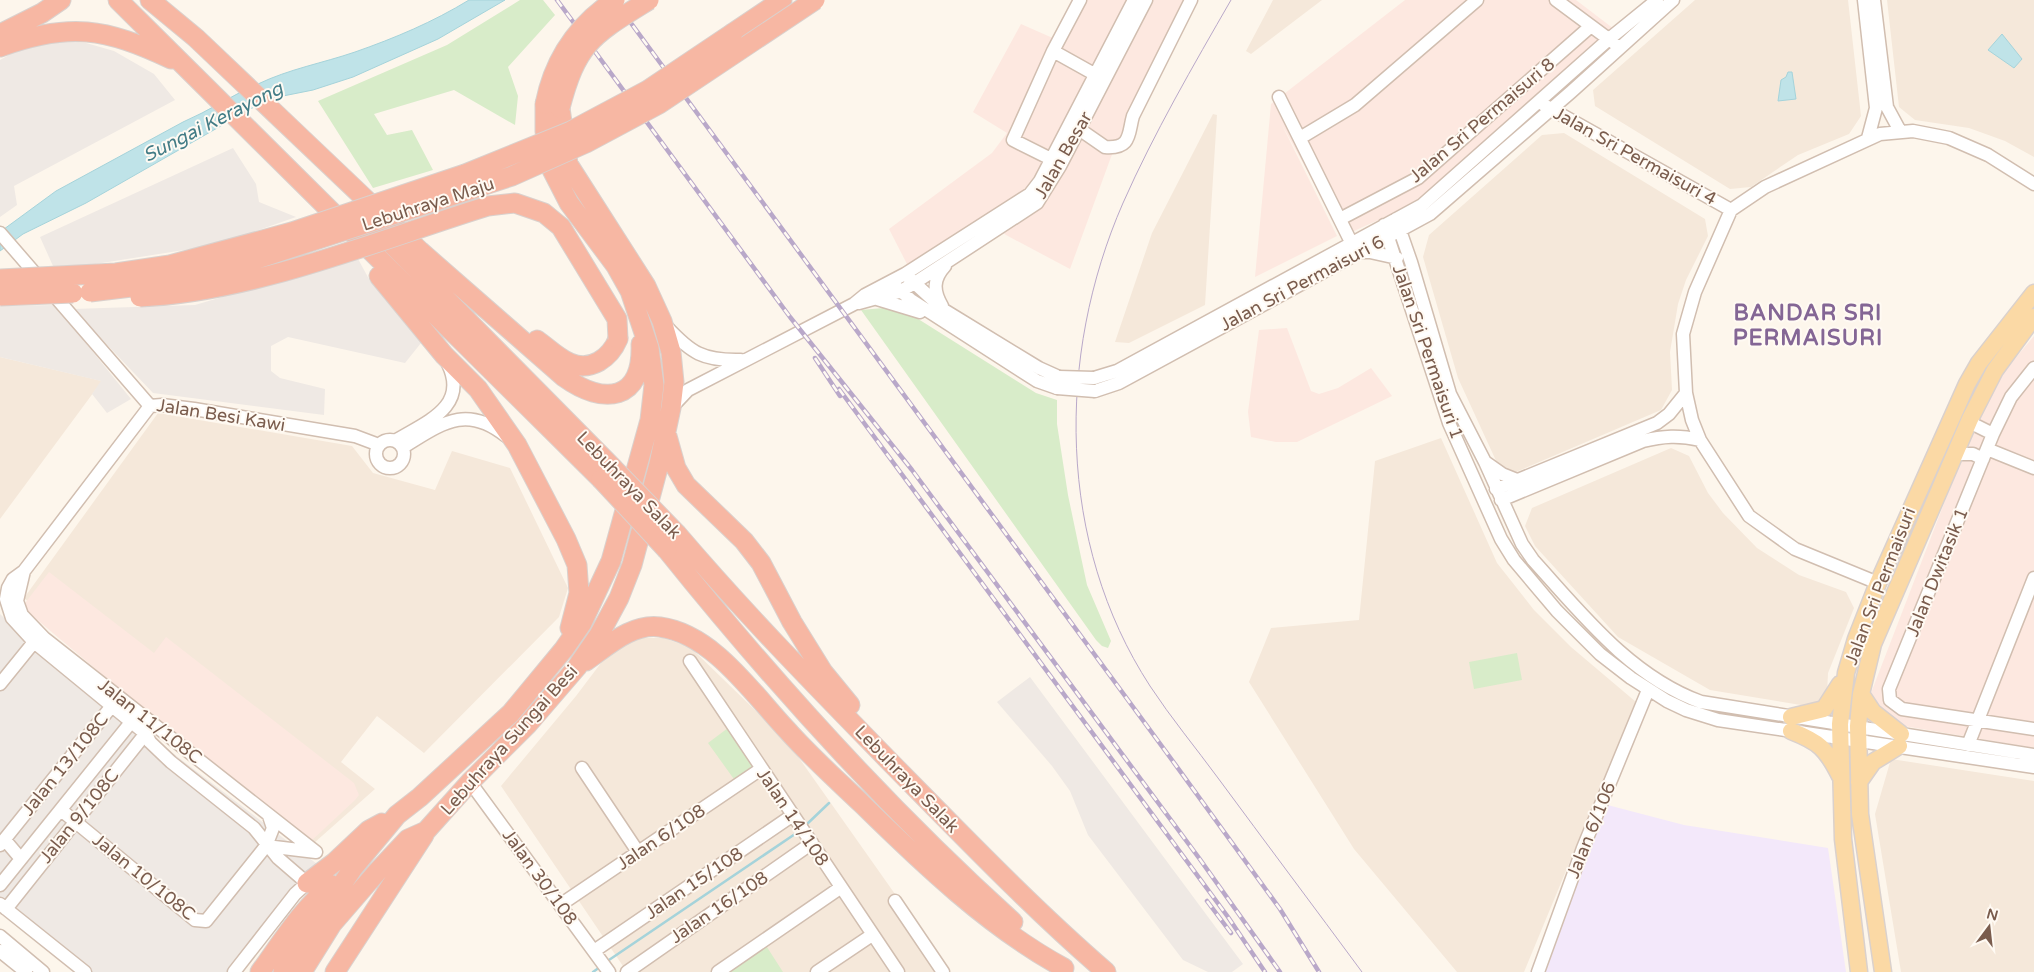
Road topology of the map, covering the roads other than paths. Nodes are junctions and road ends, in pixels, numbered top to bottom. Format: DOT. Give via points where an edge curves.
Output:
graph roads {
  1 [pos="61,0"];
  2 [pos="118,0"];
  3 [pos="150,0"];
  4 [pos="166,0"];
  5 [pos="615,0"];
  6 [pos="649,0"];
  7 [pos="782,0"];
  8 [pos="815,0"];
  9 [pos="1080,0"];
  10 [pos="1134,0"];
  11 [pos="1146,0"];
  12 [pos="1192,0"];
  13 [pos="1477,0"];
  14 [pos="1556,0"];
  15 [pos="1657,0"];
  16 [pos="1673,0"];
  17 [pos="1864,0"];
  18 [pos="1874,0"];
  19 [pos="1591,26"];
  20 [pos="0,34"];
  21 [pos="196,38"];
  22 [pos="1608,39"];
  23 [pos="0,47"];
  24 [pos="1620,48"];
  25 [pos="1053,51"];
  26 [pos="181,64"];
  27 [pos="1096,75"];
  28 [pos="1572,92"];
  29 [pos="1279,97"];
  30 [pos="1539,102"];
  31 [pos="1551,109"];
  32 [pos="1571,120"];
  33 [pos="1079,129"];
  34 [pos="1900,131"];
  35 [pos="1300,138"];
  36 [pos="1868,138"];
  37 [pos="1051,158"];
  38 [pos="2034,184"];
  39 [pos="362,198"];
  40 [pos="1731,210"];
  41 [pos="1430,214"];
  42 [pos="1340,219"];
  43 [pos="1392,228"];
  44 [pos="0,233"];
  45 [pos="355,237"];
  46 [pos="390,242"];
  47 [pos="1355,247"];
  48 [pos="1396,258"];
  49 [pos="622,261"];
  50 [pos="948,262"];
  51 [pos="1411,262"];
  52 [pos="0,279"];
  53 [pos="909,279"];
  54 [pos="895,287"];
  55 [pos="90,292"];
  56 [pos="2034,293"];
  57 [pos="0,296"];
  58 [pos="877,299"];
  59 [pos="854,304"];
  60 [pos="487,309"];
  61 [pos="941,314"];
  62 [pos="640,317"];
  63 [pos="2034,317"];
  64 [pos="662,322"];
  65 [pos="444,355"];
  66 [pos="744,360"];
  67 [pos="2034,368"];
  68 [pos="1686,393"];
  69 [pos="150,406"];
  70 [pos="671,408"];
  71 [pos="1970,419"];
  72 [pos="666,432"];
  73 [pos="1993,434"];
  74 [pos="1700,440"];
  75 [pos="399,444"];
  76 [pos="379,445"];
  77 [pos="517,445"];
  78 [pos="1955,454"];
  79 [pos="1985,454"];
  80 [pos="1485,462"];
  81 [pos="2034,468"];
  82 [pos="607,473"];
  83 [pos="1517,480"];
  84 [pos="1478,484"];
  85 [pos="1516,494"];
  86 [pos="1496,496"];
  87 [pos="1491,514"];
  88 [pos="1929,514"];
  89 [pos="1508,516"];
  90 [pos="24,571"];
  91 [pos="1858,575"];
  92 [pos="1550,578"];
  93 [pos="2034,578"];
  94 [pos="1878,583"];
  95 [pos="1537,589"];
  96 [pos="1870,603"];
  97 [pos="34,642"];
  98 [pos="564,649"];
  99 [pos="690,661"];
  100 [pos="577,667"];
  101 [pos="1846,673"];
  102 [pos="0,684"];
  103 [pos="1648,690"];
  104 [pos="1861,694"];
  105 [pos="1719,706"];
  106 [pos="111,707"];
  107 [pos="135,717"];
  108 [pos="1718,720"];
  109 [pos="1977,720"];
  110 [pos="1791,724"];
  111 [pos="149,729"];
  112 [pos="2034,729"];
  113 [pos="1841,731"];
  114 [pos="1859,733"];
  115 [pos="1900,740"];
  116 [pos="1968,745"];
  117 [pos="2034,755"];
  118 [pos="2034,767"];
  119 [pos="582,768"];
  120 [pos="761,769"];
  121 [pos="1842,780"];
  122 [pos="470,782"];
  123 [pos="1859,782"];
  124 [pos="61,810"];
  125 [pos="941,814"];
  126 [pos="398,815"];
  127 [pos="269,816"];
  128 [pos="796,819"];
  129 [pos="75,822"];
  130 [pos="426,831"];
  131 [pos="809,840"];
  132 [pos="2,842"];
  133 [pos="266,846"];
  134 [pos="638,852"];
  135 [pos="21,859"];
  136 [pos="353,868"];
  137 [pos="307,883"];
  138 [pos="0,885"];
  139 [pos="840,888"];
  140 [pos="895,900"];
  141 [pos="560,905"];
  142 [pos="3,906"];
  143 [pos="325,921"];
  144 [pos="872,935"];
  145 [pos="0,936"];
  146 [pos="0,951"];
  147 [pos="595,953"];
  148 [pos="1067,970"];
  149 [pos="26,972"];
  150 [pos="43,972"];
  151 [pos="85,972"];
  152 [pos="234,972"];
  153 [pos="260,972"];
  154 [pos="283,972"];
  155 [pos="302,972"];
  156 [pos="335,972"];
  157 [pos="609,972"];
  158 [pos="628,972"];
  159 [pos="718,972"];
  160 [pos="818,972"];
  161 [pos="898,972"];
  162 [pos="943,972"];
  163 [pos="1106,972"];
  164 [pos="1538,972"];
  165 [pos="1859,972"];
  166 [pos="1883,972"];
  1 -- 20 [label="highway" via="42,14"];
  2 -- 26 [label="highway, Lebuhraya Salak"];
  3 -- 21 [label="highway"];
  3 -- 46 [label="highway, Lebuhraya Salak"];
  4 -- 21 [label="highway"];
  5 -- 49 [label="highway, Lebuhraya Sungai Besi, bridge" via="579,29 563,52 549,81 545,131 550,166 570,203"];
  6 -- 49 [label="highway, Lebuhraya Sungai Besi, bridge" via="593,38 576,59 560,108 568,164"];
  7 -- 52 [label="highway, Lebuhraya Maju, bridge" via="648,90 571,131 465,174 292,232 170,265 116,273"];
  8 -- 55 [label="highway, Lebuhraya Maju, bridge" via="659,104 586,143 512,176 204,274"];
  9 -- 25 [label="street"];
  10 -- 27 [label="street, Jalan Besar"];
  11 -- 33 [label="street, Jalan Besar"];
  12 -- 33 [label="street" via="1133,116 1131,134 1120,145 1105,147"];
  13 -- 35 [label="street" via="1355,105"];
  14 -- 19 [label="street"];
  15 -- 22 [label="street, Jalan Sri Permaisuri 6"];
  16 -- 24 [label="street, Jalan Sri Permaisuri 6"];
  17 -- 36 [label="street" via="1876,108"];
  18 -- 34 [label="street" via="1887,107"];
  19 -- 22 [label="street"];
  19 -- 42 [label="street, Jalan Sri Permaisuri 8" via="1418,178"];
  21 -- 39 [label="highway"];
  22 -- 24 [label="street"];
  22 -- 30 [label="street, Jalan Sri Permaisuri 6"];
  23 -- 26 [label="highway" via="49,32 100,32 123,38"];
  24 -- 28 [label="street, Jalan Sri Permaisuri 6"];
  25 -- 27 [label="street"];
  25 -- 37 [label="street" via="1013,140"];
  26 -- 45 [label="highway, Lebuhraya Salak"];
  27 -- 37 [label="street, Jalan Besar"];
  28 -- 31 [label="street, Jalan Sri Permaisuri 6"];
  28 -- 32 [label="street"];
  29 -- 35 [label="street"];
  30 -- 31 [label="street, Jalan Sri Permaisuri 4"];
  30 -- 43 [label="street, Jalan Sri Permaisuri 6"];
  31 -- 32 [label="street, Jalan Sri Permaisuri 4"];
  31 -- 41 [label="street, Jalan Sri Permaisuri 6"];
  32 -- 40 [label="street, Jalan Sri Permaisuri 4"];
  33 -- 50 [label="street, Jalan Besar" via="1037,203"];
  34 -- 36 [label="street"];
  34 -- 38 [label="street" via="1949,138 1988,155"];
  35 -- 42 [label="street"];
  36 -- 40 [label="street" via="1765,187"];
  37 -- 53 [label="street, Jalan Besar" via="1030,194"];
  39 -- 46 [label="highway"];
  39 -- 60 [label="highway"];
  40 -- 68 [label="street" via="1695,292 1683,334"];
  41 -- 43 [label="street, Jalan Sri Permaisuri 6"];
  41 -- 51 [label="street" via="1413,236"];
  42 -- 47 [label="street"];
  43 -- 47 [label="street, Jalan Sri Permaisuri 6"];
  43 -- 48 [label="street, Jalan Sri Permaisuri 1"];
  43 -- 51 [label="street, Jalan Sri Permaisuri 1"];
  44 -- 69 [label="street, Jalan Besi Kawi"];
  45 -- 65 [label="highway" via="375,270"];
  45 -- 82 [label="highway, Lebuhraya Salak"];
  46 -- 82 [label="highway, Lebuhraya Salak"];
  47 -- 48 [label="street"];
  47 -- 61 [label="street, Jalan Sri Permaisuri 6, bridge" via="1095,385 1058,382 1039,368"];
  48 -- 84 [label="street, Jalan Sri Permaisuri 1" via="1449,423"];
  49 -- 62 [label="highway, Lebuhraya Sungai Besi"];
  49 -- 64 [label="highway, Lebuhraya Sungai Besi" via="646,286"];
  50 -- 53 [label="street, Jalan Besar"];
  50 -- 61 [label="street" via="940,271 934,288"];
  51 -- 80 [label="street, Jalan Sri Permaisuri 1" via="1450,394"];
  53 -- 54 [label="street, Jalan Besar"];
  53 -- 61 [label="street, Jalan Sri Permaisuri 6"];
  54 -- 58 [label="street, Jalan Besar"];
  54 -- 59 [label="street, Jalan Besar" via="865,295"];
  54 -- 61 [label="street, Jalan Sri Permaisuri 6"];
  55 -- 57 [label="highway, Lebuhraya Maju, bridge"];
  55 -- 60 [label="highway, bridge" via="121,298 230,285 488,206 515,204 544,213 561,227 617,319 618,339 608,356 599,362 581,366 570,363"];
  56 -- 94 [label="main road, Jalan Sri Permaisuri" via="1979,363 1967,384"];
  58 -- 59 [label="street, Jalan Besar"];
  58 -- 61 [label="street"];
  59 -- 66 [label="street, Jalan Besar"];
  60 -- 62 [label="highway" via="564,377 598,395 615,394 629,386 637,375 641,358"];
  62 -- 98 [label="highway, Lebuhraya Sungai Besi" via="649,348 654,385 650,420 611,561 582,623"];
  63 -- 71 [label="main road, Jalan Sri Permaisuri" via="1995,370"];
  64 -- 66 [label="street, Jalan Besar" via="699,356 722,361"];
  64 -- 70 [label="highway, Lebuhraya Sungai Besi" via="671,352 674,382"];
  65 -- 75 [label="street" via="454,375 452,399 444,410"];
  65 -- 77 [label="highway" via="478,389"];
  66 -- 70 [label="street, Jalan Besar" via="688,390"];
  67 -- 73 [label="street, Jalan Dwitasik 1" via="2011,397"];
  68 -- 74 [label="street"];
  68 -- 83 [label="street" via="1670,414 1657,423"];
  69 -- 76 [label="street, Jalan Besi Kawi" via="194,409 355,436"];
  69 -- 90 [label="street, Jalan 11/108C"];
  70 -- 72 [label="highway, Lebuhraya Sungai Besi"];
  71 -- 73 [label="street"];
  71 -- 78 [label="main road, Jalan Sri Permaisuri"];
  72 -- 100 [label="highway, Lebuhraya Sungai Besi" via="632,565 619,598"];
  72 -- 125 [label="highway" via="676,468 686,485 744,541 761,563 823,672 909,770"];
  73 -- 79 [label="street, Jalan Dwitasik 1"];
  74 -- 85 [label="street" via="1664,436 1643,441"];
  74 -- 91 [label="street" via="1749,516 1795,549"];
  75 -- 76 [label="street" via="386,440"];
  75 -- 76 [label="street" via="404,456 400,463 388,467 378,461"];
  75 -- 77 [label="street" via="451,420 466,419 496,428"];
  77 -- 98 [label="highway" via="577,565 579,593"];
  78 -- 79 [label="street"];
  78 -- 88 [label="main road, Jalan Sri Permaisuri"];
  79 -- 81 [label="street"];
  79 -- 109 [label="street, Jalan Dwitasik 1" via="1889,689 1890,700 1902,709"];
  80 -- 83 [label="street"];
  80 -- 86 [label="street, Jalan Sri Permaisuri 1"];
  82 -- 125 [label="highway, Lebuhraya Salak, bridge" via="677,534 734,601"];
  82 -- 148 [label="highway, Lebuhraya Salak, bridge" via="741,642 816,726 934,846"];
  83 -- 86 [label="street"];
  84 -- 86 [label="street"];
  84 -- 87 [label="street, Jalan Sri Permaisuri 1"];
  85 -- 86 [label="street"];
  85 -- 89 [label="street"];
  86 -- 87 [label="street"];
  86 -- 89 [label="street, Jalan Sri Permaisuri 1"];
  87 -- 95 [label="street, Jalan Sri Permaisuri 1" via="1501,539"];
  88 -- 94 [label="main road" via="1892,582"];
  88 -- 104 [label="main road, Jalan Sri Permaisuri" via="1872,644"];
  89 -- 92 [label="street, Jalan Sri Permaisuri 1" via="1522,544"];
  90 -- 97 [label="street, Jalan 11/108C" via="13,579 8,588 7,608"];
  90 -- 107 [label="street, Jalan 11/108C" via="17,601 22,615"];
  91 -- 94 [label="street"];
  91 -- 96 [label="street"];
  92 -- 95 [label="street"];
  92 -- 105 [label="street, Jalan Sri Permaisuri 1" via="1612,646 1637,666 1675,691"];
  93 -- 109 [label="street"];
  94 -- 96 [label="main road, Jalan Sri Permaisuri"];
  95 -- 103 [label="street, Jalan Sri Permaisuri 1" via="1600,654"];
  96 -- 101 [label="main road, Jalan Sri Permaisuri"];
  97 -- 102 [label="street"];
  97 -- 106 [label="street, Jalan 11/108C"];
  98 -- 126 [label="highway, Lebuhraya Sungai Besi" via="511,713"];
  99 -- 120 [label="street, Jalan 14/108"];
  100 -- 122 [label="highway, Lebuhraya Sungai Besi" via="528,724"];
  100 -- 148 [label="highway" via="632,630 659,627 683,634 704,646 736,672 787,731 928,866 986,914"];
  101 -- 110 [label="main road" via="1824,709"];
  101 -- 113 [label="main road, Jalan Sri Permaisuri"];
  103 -- 108 [label="street, Jalan Sri Permaisuri 1" via="1686,710"];
  103 -- 164 [label="street, Jalan 6/106" via="1583,848"];
  104 -- 114 [label="main road, Jalan Sri Permaisuri"];
  104 -- 115 [label="main road"];
  105 -- 108 [label="street" via="1722,711"];
  105 -- 110 [label="street, Jalan Sri Permaisuri 1"];
  106 -- 107 [label="street, Jalan 11/108C"];
  106 -- 132 [label="street, Jalan 13/108C"];
  107 -- 111 [label="street, Jalan 11/108C"];
  107 -- 124 [label="street"];
  108 -- 110 [label="street, Jalan Sri Permaisuri 1"];
  109 -- 112 [label="street, Jalan Dwitasik 1"];
  109 -- 116 [label="street"];
  110 -- 113 [label="street, Jalan Sri Permaisuri 1"];
  110 -- 121 [label="main road" via="1829,754"];
  111 -- 127 [label="street, Jalan 11/108C"];
  111 -- 129 [label="street, Jalan 9/108C"];
  111 -- 133 [label="street, Jalan 11/108C" via="150,742 254,828"];
  113 -- 114 [label="street, Jalan Sri Permaisuri 1"];
  113 -- 121 [label="main road, Jalan Sri Permaisuri"];
  114 -- 115 [label="street, Jalan Sri Permaisuri 1"];
  114 -- 123 [label="main road, Jalan Sri Permaisuri"];
  115 -- 116 [label="street"];
  115 -- 118 [label="street"];
  115 -- 123 [label="main road" via="1879,757"];
  116 -- 117 [label="street"];
  119 -- 134 [label="street"];
  120 -- 128 [label="street, Jalan 14/108"];
  120 -- 134 [label="street, Jalan 6/108"];
  121 -- 165 [label="main road, Jalan Sri Permaisuri" via="1844,848"];
  122 -- 130 [label="highway, Lebuhraya Sungai Besi"];
  122 -- 141 [label="street, Jalan 30/108"];
  123 -- 166 [label="main road, Jalan Sri Permaisuri" via="1860,814"];
  124 -- 129 [label="street, Jalan 10/108C"];
  124 -- 135 [label="street"];
  125 -- 163 [label="highway, Lebuhraya Salak"];
  126 -- 136 [label="highway, Lebuhraya Sungai Besi"];
  126 -- 137 [label="highway" via="369,830"];
  127 -- 133 [label="street" via="273,828"];
  127 -- 133 [label="street, Jalan 11/108C" via="316,852"];
  128 -- 131 [label="street, Jalan 14/108"];
  128 -- 147 [label="street, Jalan 15/108"];
  129 -- 133 [label="street, Jalan 10/108C" via="195,920 206,921"];
  129 -- 142 [label="street, Jalan 9/108C"];
  130 -- 143 [label="highway, Lebuhraya Sungai Besi" via="408,839"];
  130 -- 156 [label="highway"];
  131 -- 139 [label="street, Jalan 14/108"];
  131 -- 158 [label="street, Jalan 16/108"];
  132 -- 135 [label="street"];
  133 -- 137 [label="street, Jalan 11/108C"];
  134 -- 141 [label="street, Jalan 6/108"];
  135 -- 138 [label="street"];
  136 -- 143 [label="highway, Lebuhraya Sungai Besi"];
  136 -- 153 [label="highway" via="320,894"];
  137 -- 152 [label="street"];
  139 -- 144 [label="street, Jalan 14/108"];
  139 -- 159 [label="street"];
  140 -- 162 [label="street"];
  141 -- 147 [label="street, Jalan 30/108"];
  142 -- 151 [label="street"];
  143 -- 154 [label="highway, Lebuhraya Sungai Besi"];
  143 -- 155 [label="highway, Lebuhraya Sungai Besi"];
  144 -- 160 [label="street"];
  144 -- 161 [label="street, Jalan 14/108"];
  145 -- 150 [label="street"];
  146 -- 149 [label="street"];
  147 -- 157 [label="street, Jalan 30/108"];
}
